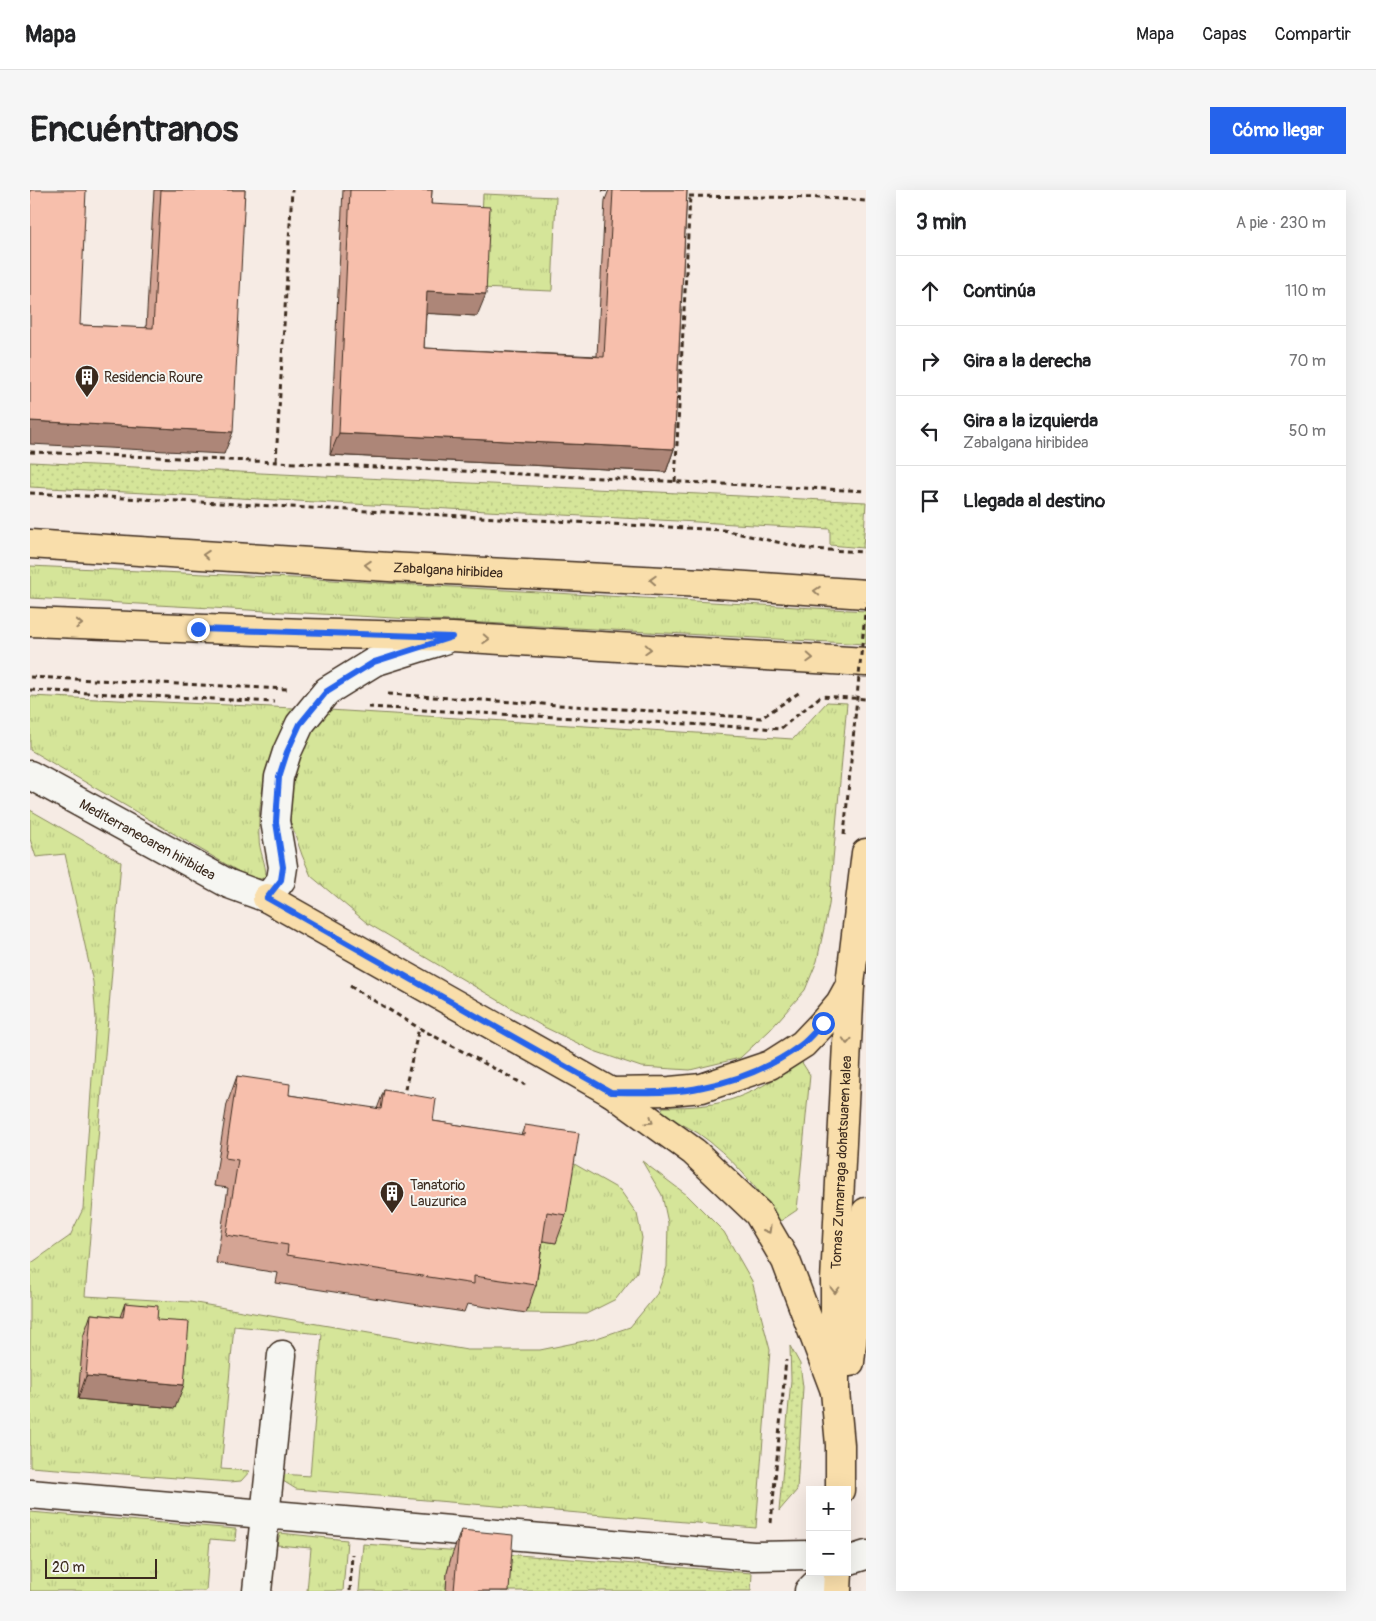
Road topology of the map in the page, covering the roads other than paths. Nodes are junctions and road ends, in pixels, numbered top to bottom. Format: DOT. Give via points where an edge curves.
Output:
graph roads {
  1 [pos="30,544"];
  2 [pos="866,594"];
  3 [pos="30,622"];
  4 [pos="452,637"];
  5 [pos="866,662"];
  6 [pos="30,775"];
  7 [pos="866,853"];
  8 [pos="267,898"];
  9 [pos="850,984"];
  10 [pos="611,1092"];
  11 [pos="866,1212"];
  12 [pos="866,1348"];
  13 [pos="282,1355"];
  14 [pos="842,1382"];
  15 [pos="840,1486"];
  16 [pos="30,1494"];
  17 [pos="264,1515"];
  18 [pos="806,1555"];
  19 [pos="866,1555"];
  20 [pos="851,1560"];
  21 [pos="824,1576"];
  22 [pos="838,1576"];
  23 [pos="257,1591"];
  24 [pos="809,1591"];
  25 [pos="837,1591"];
  2 -- 1 [label="main road, Zabalgana hiribidea, one-way"];
  3 -- 4 [label="main road, one-way"];
  4 -- 5 [label="main road, one-way"];
  4 -- 8 [label="street" via="374,662 322,697 300,724 279,777 276,822 283,867 281,880"];
  6 -- 8 [label="street, Mediterraneoaren hiribidea" via="229,884"];
  7 -- 9 [label="main road, Tomas Zumarraga dohatsuaren kalea"];
  8 -- 10 [label="main road"];
  9 -- 10 [label="main road" via="840,1003 803,1044 770,1065 702,1088"];
  9 -- 14 [label="main road, Tomas Zumarraga dohatsuaren kalea, one-way" via="835,1281"];
  10 -- 14 [label="main road, one-way" via="694,1152 758,1213 786,1261"];
  11 -- 14 [label="main road, Tomas Zumarraga dohatsuaren kalea"];
  12 -- 14 [label="main road"];
  13 -- 17 [label="street"];
  14 -- 15 [label="main road, Tomas Zumarraga dohatsuaren kalea"];
  16 -- 17 [label="street"];
  17 -- 18 [label="street" via="753,1556"];
  17 -- 23 [label="street"];
  19 -- 20 [label="street"];
  21 -- 24 [label="street"];
  22 -- 25 [label="main road"];
}
